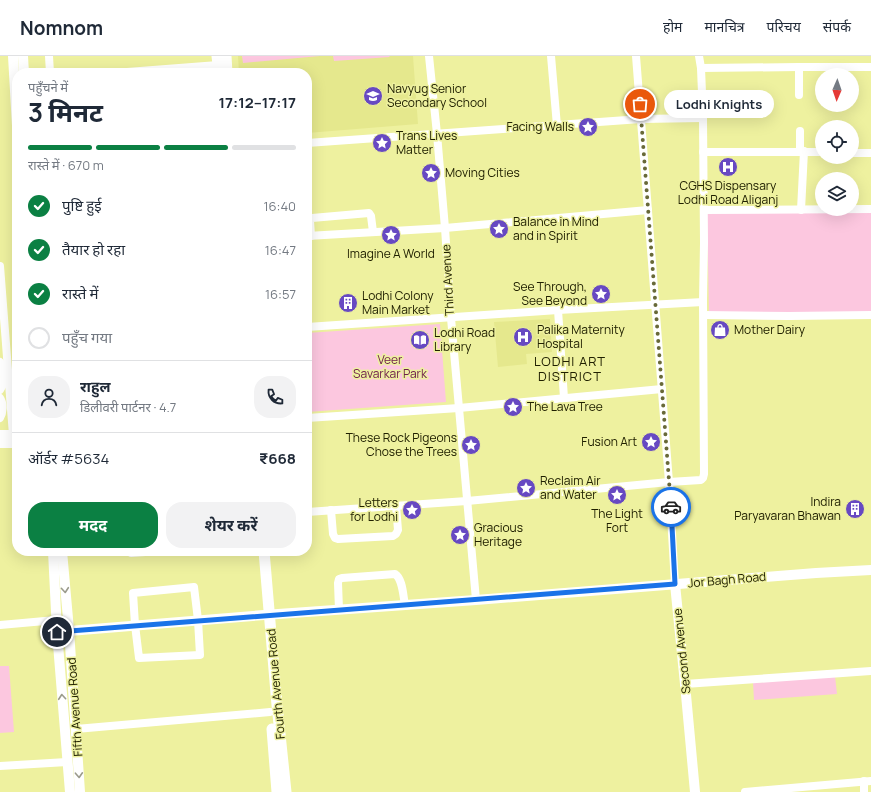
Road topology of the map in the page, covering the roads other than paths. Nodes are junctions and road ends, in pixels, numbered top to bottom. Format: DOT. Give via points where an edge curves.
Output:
graph roads {
  1 [pos="13,56"];
  2 [pos="23,56"];
  3 [pos="48,56"];
  4 [pos="226,56"];
  5 [pos="429,56"];
  6 [pos="551,56"];
  7 [pos="636,56"];
  8 [pos="699,56"];
  9 [pos="218,65"];
  10 [pos="799,67"];
  11 [pos="14,68"];
  12 [pos="24,68"];
  13 [pos="49,68"];
  14 [pos="179,68"];
  15 [pos="227,68"];
  16 [pos="701,68"];
  17 [pos="871,68"];
  18 [pos="799,95"];
  19 [pos="702,118"];
  20 [pos="641,119"];
  21 [pos="557,126"];
  22 [pos="800,131"];
  23 [pos="438,134"];
  24 [pos="312,143"];
  25 [pos="802,151"];
  26 [pos="703,152"];
  27 [pos="815,152"];
  28 [pos="859,153"];
  29 [pos="871,153"];
  30 [pos="871,209"];
  31 [pos="648,210"];
  32 [pos="704,210"];
  33 [pos="801,210"];
  34 [pos="312,218"];
  35 [pos="445,228"];
  36 [pos="373,232"];
  37 [pos="312,236"];
  38 [pos="0,266"];
  39 [pos="703,302"];
  40 [pos="656,305"];
  41 [pos="558,310"];
  42 [pos="704,315"];
  43 [pos="871,315"];
  44 [pos="450,318"];
  45 [pos="312,327"];
  46 [pos="0,362"];
  47 [pos="662,389"];
  48 [pos="0,390"];
  49 [pos="12,395"];
  50 [pos="0,398"];
  51 [pos="564,398"];
  52 [pos="459,408"];
  53 [pos="0,418"];
  54 [pos="312,418"];
  55 [pos="0,435"];
  56 [pos="12,437"];
  57 [pos="12,439"];
  58 [pos="0,443"];
  59 [pos="669,482"];
  60 [pos="467,501"];
  61 [pos="396,506"];
  62 [pos="331,510"];
  63 [pos="312,512"];
  64 [pos="53,556"];
  65 [pos="62,556"];
  66 [pos="259,556"];
  67 [pos="264,556"];
  68 [pos="871,570"];
  69 [pos="675,584"];
  70 [pos="476,600"];
  71 [pos="405,605"];
  72 [pos="340,610"];
  73 [pos="267,615"];
  74 [pos="56,620"];
  75 [pos="198,620"];
  76 [pos="0,625"];
  77 [pos="135,625"];
  78 [pos="69,630"];
  79 [pos="57,632"];
  80 [pos="871,671"];
  81 [pos="685,684"];
  82 [pos="270,712"];
  83 [pos="76,729"];
  84 [pos="67,762"];
  85 [pos="0,766"];
  86 [pos="867,781"];
  87 [pos="70,792"];
  88 [pos="80,792"];
  89 [pos="277,792"];
  90 [pos="286,792"];
  91 [pos="695,792"];
  92 [pos="745,792"];
  93 [pos="864,792"];
  1 -- 11 [label="street"];
  2 -- 12 [label="street"];
  3 -- 13 [label="street"];
  4 -- 15 [label="main road"];
  5 -- 23 [label="street, Third Avenue"];
  6 -- 21 [label="street"];
  7 -- 20 [label="street, Second Avenue"];
  8 -- 16 [label="street"];
  9 -- 14 [label="street"];
  10 -- 16 [label="street"];
  10 -- 17 [label="street"];
  10 -- 18 [label="street"];
  16 -- 19 [label="street"];
  19 -- 20 [label="street"];
  19 -- 26 [label="street"];
  20 -- 21 [label="street"];
  20 -- 31 [label="street, Second Avenue"];
  21 -- 23 [label="street"];
  22 -- 25 [label="street"];
  23 -- 24 [label="street"];
  23 -- 35 [label="street, Third Avenue"];
  25 -- 26 [label="street"];
  25 -- 27 [label="street"];
  25 -- 33 [label="street"];
  26 -- 32 [label="street"];
  28 -- 29 [label="street"];
  30 -- 33 [label="street"];
  31 -- 35 [label="street"];
  31 -- 40 [label="street, Second Avenue"];
  32 -- 33 [label="street"];
  32 -- 39 [label="street"];
  34 -- 36 [label="street" via="369,213"];
  35 -- 36 [label="street"];
  35 -- 44 [label="street, Third Avenue"];
  36 -- 37 [label="street"];
  38 -- 49 [label="street"];
  39 -- 40 [label="street"];
  39 -- 42 [label="street"];
  40 -- 41 [label="street"];
  40 -- 47 [label="street, Second Avenue"];
  41 -- 44 [label="street"];
  41 -- 51 [label="street"];
  42 -- 43 [label="street"];
  42 -- 59 [label="street" via="703,478 699,481"];
  44 -- 45 [label="street"];
  44 -- 52 [label="street, Third Avenue"];
  46 -- 48 [label="street" via="4,373"];
  47 -- 51 [label="street"];
  47 -- 59 [label="street, Second Avenue"];
  50 -- 53 [label="street"];
  51 -- 52 [label="street"];
  52 -- 54 [label="street"];
  52 -- 60 [label="street, Third Avenue"];
  55 -- 56 [label="street"];
  57 -- 58 [label="street"];
  59 -- 60 [label="street"];
  59 -- 69 [label="street, Second Avenue"];
  60 -- 61 [label="street"];
  60 -- 70 [label="street, Third Avenue"];
  61 -- 62 [label="street"];
  61 -- 62 [label="street" via="398,530 393,536 335,538"];
  62 -- 63 [label="street"];
  64 -- 74 [label="street, Fifth Avenue Road"];
  65 -- 78 [label="street, Fifth Avenue Road, one-way"];
  66 -- 73 [label="main road, Fourth Avenue Road"];
  67 -- 73 [label="main road, Fourth Avenue Road"];
  68 -- 69 [label="street, Jor Bagh Road"];
  69 -- 70 [label="street, Jor Bagh Road"];
  69 -- 81 [label="street, Second Avenue"];
  70 -- 71 [label="street, Jor Bagh Road"];
  71 -- 72 [label="street, Jor Bagh Road"];
  71 -- 72 [label="street" via="401,580 395,574 342,578 338,579"];
  72 -- 73 [label="street, Jor Bagh Road"];
  73 -- 75 [label="street, Jor Bagh Road"];
  73 -- 82 [label="main road, Fourth Avenue Road"];
  73 -- 90 [label="main road, Fourth Avenue Road"];
  74 -- 76 [label="street"];
  74 -- 79 [label="street, Fifth Avenue Road"];
  75 -- 77 [label="street, Jor Bagh Road"];
  75 -- 77 [label="street" via="194,587 133,592"];
  75 -- 77 [label="street" via="200,655 139,658"];
  77 -- 78 [label="street, Jor Bagh Road"];
  78 -- 79 [label="street, Jor Bagh Road"];
  78 -- 83 [label="street, Fifth Avenue Road"];
  84 -- 79 [label="street, Fifth Avenue Road, one-way"];
  80 -- 81 [label="street"];
  81 -- 91 [label="street, Second Avenue"];
  82 -- 83 [label="street"];
  82 -- 89 [label="main road, Fourth Avenue Road"];
  83 -- 88 [label="street, Fifth Avenue Road, one-way"];
  84 -- 85 [label="street"];
  84 -- 87 [label="street, Fifth Avenue Road"];
  86 -- 92 [label="street"];
  86 -- 93 [label="street"];
}
